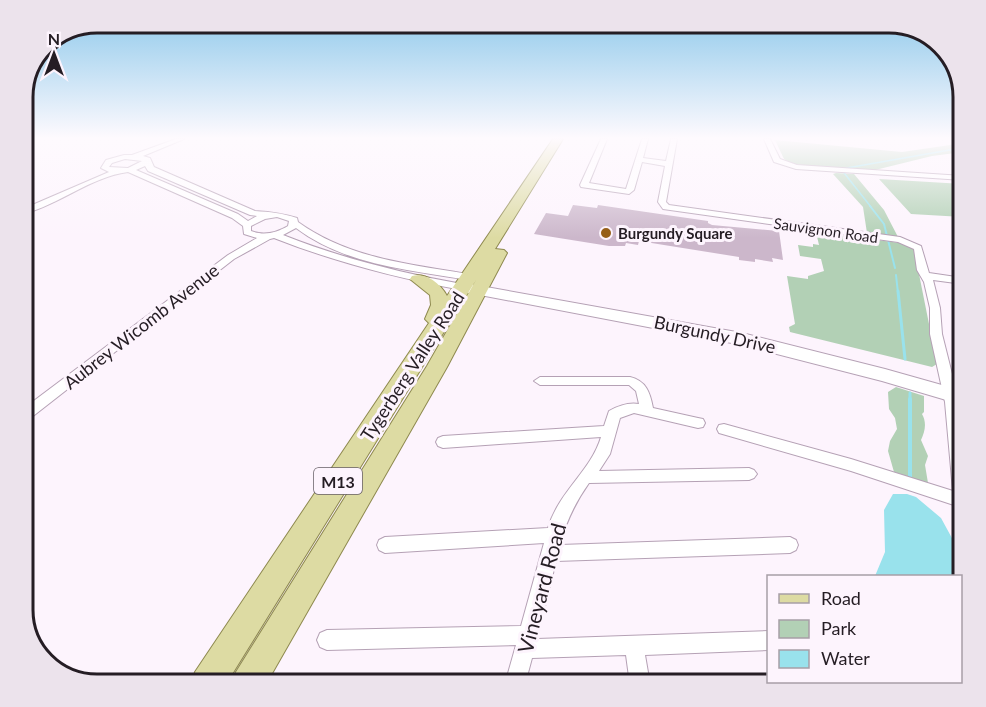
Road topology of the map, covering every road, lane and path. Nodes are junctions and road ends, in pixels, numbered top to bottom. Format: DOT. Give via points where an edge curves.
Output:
graph roads {
  1 [pos="100,172"];
  2 [pos="114,172"];
  3 [pos="134,172"];
  4 [pos="158,172"];
  5 [pos="539,172"];
  6 [pos="549,172"];
  7 [pos="588,172"];
  8 [pos="635,172"];
  9 [pos="668,172"];
  10 [pos="852,172"];
  11 [pos="953,177"];
  12 [pos="86,183"];
  13 [pos="33,207"];
  14 [pos="270,215"];
  15 [pos="294,223"];
  16 [pos="247,229"];
  17 [pos="271,236"];
  18 [pos="231,256"];
  19 [pos="926,276"];
  20 [pos="418,279"];
  21 [pos="953,280"];
  22 [pos="473,284"];
  23 [pos="415,361"];
  24 [pos="540,381"];
  25 [pos="953,382"];
  26 [pos="953,389"];
  27 [pos="33,409"];
  28 [pos="647,410"];
  29 [pos="699,423"];
  30 [pos="724,429"];
  31 [pos="609,431"];
  32 [pos="442,442"];
  33 [pos="749,474"];
  34 [pos="586,477"];
  35 [pos="953,497"];
  36 [pos="554,535"];
  37 [pos="385,545"];
  38 [pos="790,545"];
  39 [pos="549,553"];
  40 [pos="327,640"];
  41 [pos="767,641"];
  42 [pos="526,642"];
  43 [pos="634,646"];
  44 [pos="213,674"];
  45 [pos="254,674"];
  46 [pos="518,674"];
  47 [pos="638,674"];
  1 -- 12 [label="street"];
  2 -- 12 [label="street"];
  3 -- 16 [label="street" via="236,216"];
  4 -- 14 [label="street" via="248,211"];
  5 -- 22 [label="main road, Tygerberg Valley Road / M13"];
  6 -- 22 [label="main road, Tygerberg Valley Road / M13"];
  7 -- 8 [label="street" via="585,186 628,192"];
  9 -- 19 [label="street, Sauvignon Road" via="662,202 668,208 900,240 918,248"];
  10 -- 11 [label="street"];
  12 -- 13 [label="street"];
  14 -- 15 [label="street" via="290,217"];
  14 -- 16 [label="street" via="255,219"];
  15 -- 17 [label="street, Aubrey Wicomb Avenue" via="287,231"];
  15 -- 22 [label="street" via="315,239 354,253"];
  16 -- 17 [label="street" via="257,236"];
  16 -- 18 [label="street, Aubrey Wicomb Avenue"];
  17 -- 18 [label="street, Aubrey Wicomb Avenue"];
  17 -- 20 [label="street" via="331,258"];
  18 -- 27 [label="street, Aubrey Wicomb Avenue"];
  19 -- 21 [label="street"];
  19 -- 25 [label="street, Sauvignon Road" via="935,308 936,334"];
  20 -- 22 [label="street"];
  20 -- 23 [label="main road" via="436,290 441,304 420,340"];
  22 -- 23 [label="main road, Tygerberg Valley Road / M13"];
  22 -- 26 [label="main road, Burgundy Drive" via="742,339"];
  22 -- 45 [label="main road, Tygerberg Valley Road / M13" via="437,366"];
  23 -- 44 [label="main road, Tygerberg Valley Road / M13"];
  24 -- 28 [label="street" via="639,383"];
  28 -- 29 [label="street, Vineyard Road"];
  28 -- 31 [label="street, Vineyard Road" via="621,411 614,416"];
  30 -- 35 [label="street"];
  31 -- 32 [label="street"];
  31 -- 34 [label="street, Vineyard Road" via="603,454"];
  33 -- 34 [label="street"];
  34 -- 36 [label="street, Vineyard Road" via="562,511"];
  36 -- 37 [label="street"];
  36 -- 39 [label="street, Vineyard Road"];
  38 -- 39 [label="street"];
  39 -- 42 [label="street, Vineyard Road"];
  40 -- 42 [label="street"];
  41 -- 43 [label="street"];
  42 -- 43 [label="street"];
  42 -- 46 [label="street, Vineyard Road"];
  43 -- 47 [label="street"];
}
